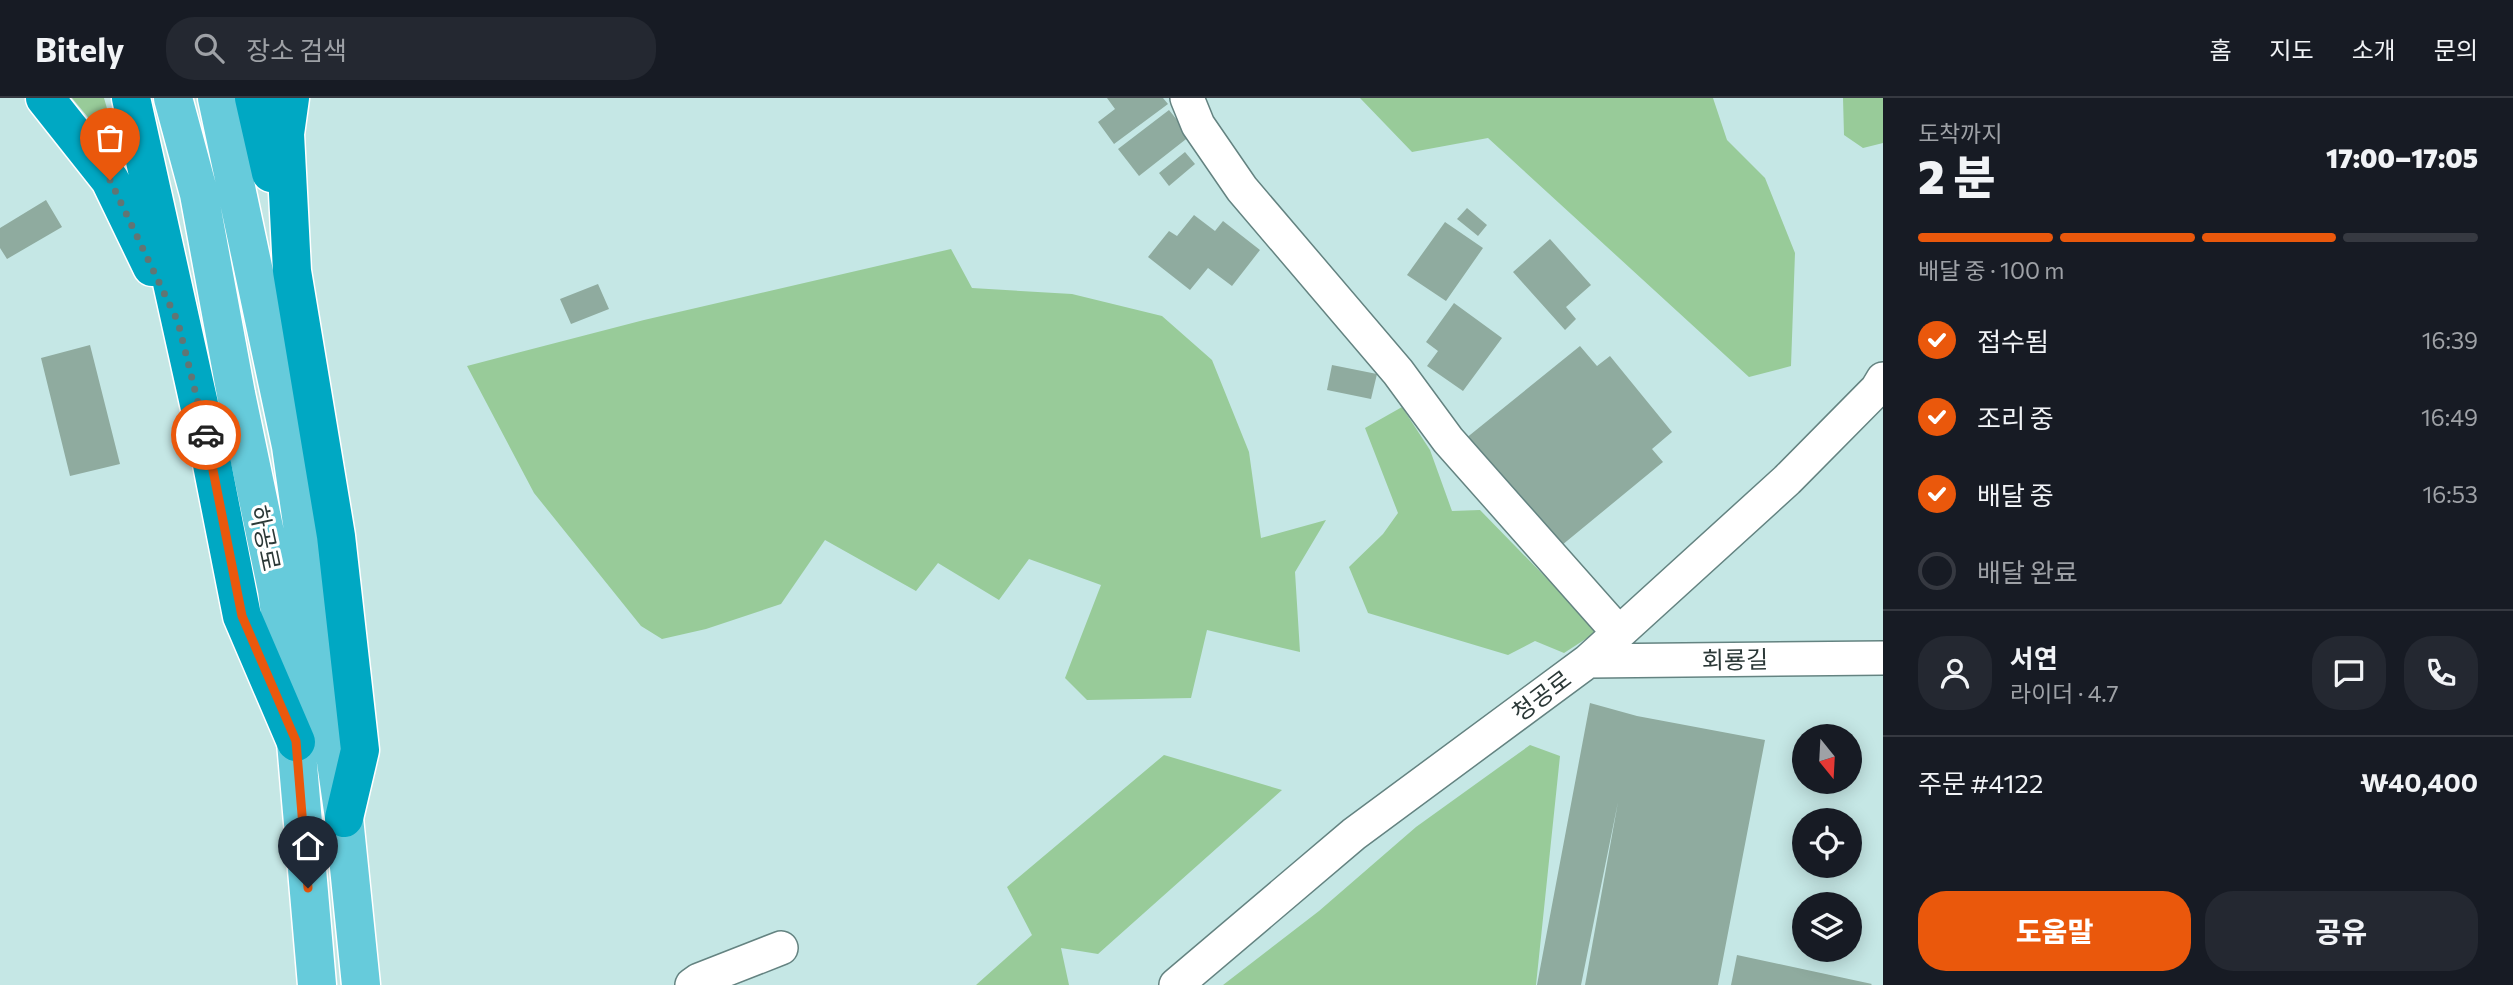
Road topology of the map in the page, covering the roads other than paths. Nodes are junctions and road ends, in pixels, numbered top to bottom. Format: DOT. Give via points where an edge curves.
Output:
graph roads {
  1 [pos="45,98"];
  2 [pos="131,98"];
  3 [pos="173,98"];
  4 [pos="217,98"];
  5 [pos="254,98"];
  6 [pos="290,98"];
  7 [pos="1187,98"];
  8 [pos="292,271"];
  9 [pos="178,322"];
  10 [pos="1883,379"];
  11 [pos="1619,633"];
  12 [pos="1883,658"];
  13 [pos="1588,661"];
  14 [pos="296,741"];
  15 [pos="344,818"];
  16 [pos="781,948"];
  17 [pos="317,985"];
  18 [pos="361,985"];
  19 [pos="692,985"];
  20 [pos="1176,985"];
  1 -- 9 [label="highway" via="110,180"];
  2 -- 9 [label="highway"];
  3 -- 14 [label="main road, 하공로" via="199,194 277,590"];
  4 -- 15 [label="main road, 하공로" via="291,446"];
  5 -- 8 [label="highway"];
  6 -- 8 [label="highway" via="285,134"];
  7 -- 11 [label="street" via="1198,125 1242,189 1398,372 1448,440"];
  8 -- 15 [label="highway" via="336,536 360,750"];
  9 -- 14 [label="highway" via="242,616"];
  10 -- 11 [label="street, 청공로" via="1787,480"];
  11 -- 13 [label="street, 청공로"];
  12 -- 13 [label="street, 회룡길"];
  13 -- 20 [label="street, 청공로" via="1354,834"];
  14 -- 17 [label="main road, 하공로"];
  15 -- 18 [label="main road, 하공로"];
  16 -- 19 [label="street"];
}
